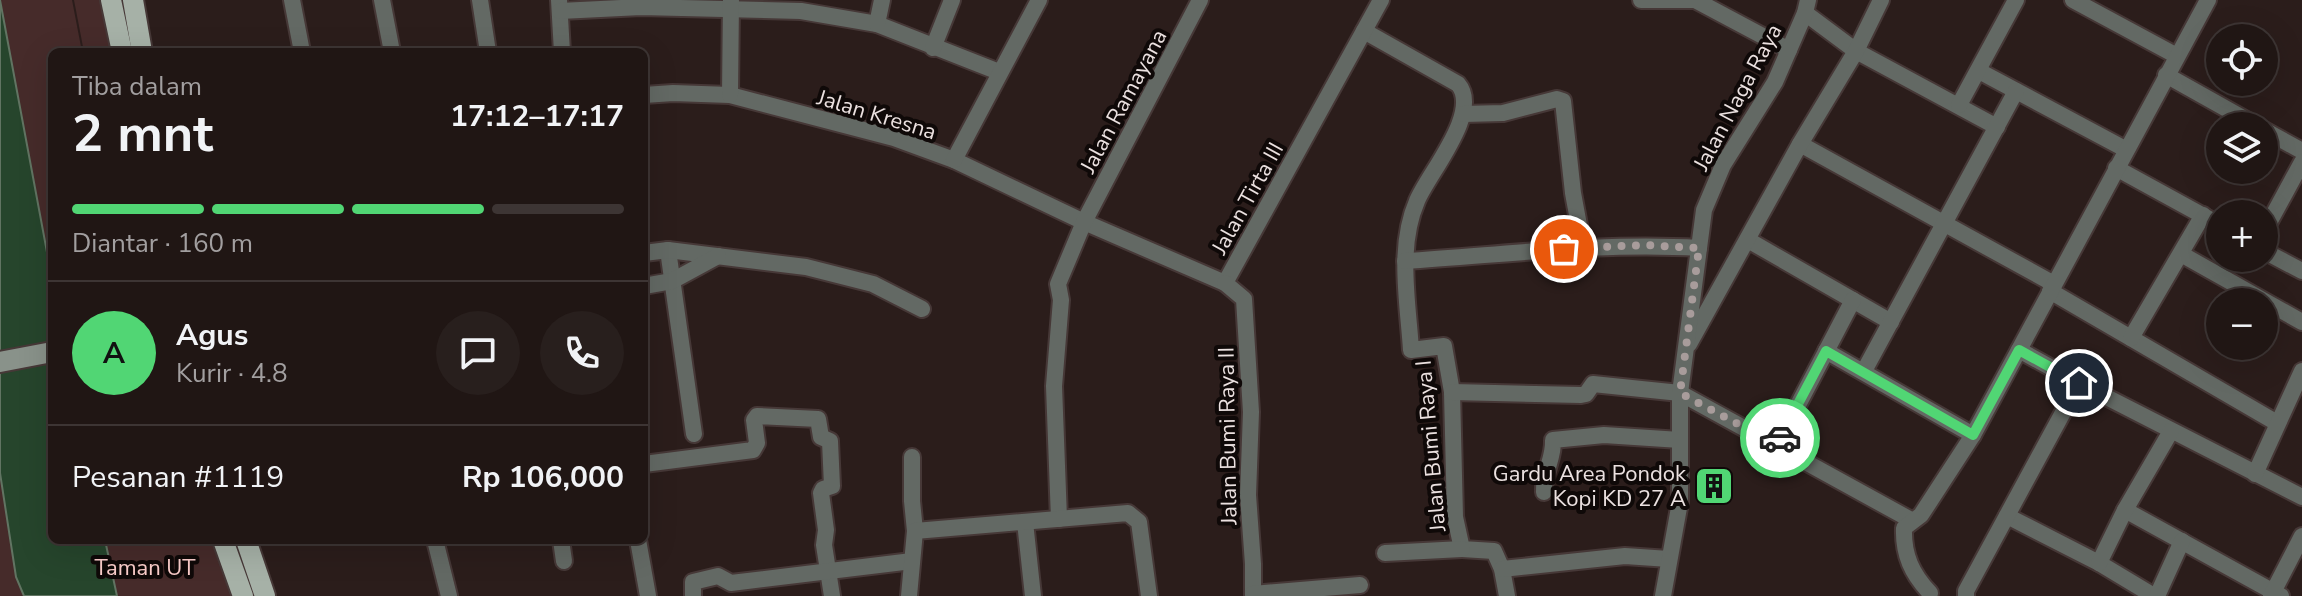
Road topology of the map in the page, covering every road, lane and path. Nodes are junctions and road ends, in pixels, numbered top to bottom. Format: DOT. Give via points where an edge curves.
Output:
graph roads {
  1 [pos="111,0"];
  2 [pos="133,0"];
  3 [pos="292,0"];
  4 [pos="382,0"];
  5 [pos="480,0"];
  6 [pos="882,0"];
  7 [pos="952,0"];
  8 [pos="1039,0"];
  9 [pos="1200,0"];
  10 [pos="1381,0"];
  11 [pos="1641,0"];
  12 [pos="1881,0"];
  13 [pos="2016,0"];
  14 [pos="2073,0"];
  15 [pos="2208,0"];
  16 [pos="641,4"];
  17 [pos="731,4"];
  18 [pos="802,5"];
  19 [pos="560,6"];
  20 [pos="1807,6"];
  21 [pos="877,24"];
  22 [pos="1364,31"];
  23 [pos="121,48"];
  24 [pos="141,48"];
  25 [pos="301,48"];
  26 [pos="391,48"];
  27 [pos="487,48"];
  28 [pos="562,48"];
  29 [pos="933,48"];
  30 [pos="1789,50"];
  31 [pos="1856,51"];
  32 [pos="2177,56"];
  33 [pos="1979,71"];
  34 [pos="999,72"];
  35 [pos="2166,75"];
  36 [pos="2016,91"];
  37 [pos="648,95"];
  38 [pos="730,95"];
  39 [pos="1959,105"];
  40 [pos="2232,112"];
  41 [pos="1463,114"];
  42 [pos="1997,127"];
  43 [pos="2278,138"];
  44 [pos="1800,144"];
  45 [pos="2125,149"];
  46 [pos="2302,151"];
  47 [pos="954,160"];
  48 [pos="2302,162"];
  49 [pos="2116,168"];
  50 [pos="2278,206"];
  51 [pos="2203,215"];
  52 [pos="2206,217"];
  53 [pos="1084,222"];
  54 [pos="1945,224"];
  55 [pos="1748,240"];
  56 [pos="1583,247"];
  57 [pos="1699,248"];
  58 [pos="668,250"];
  59 [pos="648,252"];
  60 [pos="2181,254"];
  61 [pos="718,256"];
  62 [pos="2278,258"];
  63 [pos="1405,261"];
  64 [pos="2302,271"];
  65 [pos="672,281"];
  66 [pos="1225,283"];
  67 [pos="648,285"];
  68 [pos="2052,288"];
  69 [pos="1853,300"];
  70 [pos="922,309"];
  71 [pos="1891,322"];
  72 [pos="2302,322"];
  73 [pos="2131,338"];
  74 [pos="2019,350"];
  75 [pos="1826,351"];
  76 [pos="48,353"];
  77 [pos="1684,354"];
  78 [pos="0,362"];
  79 [pos="1864,371"];
  80 [pos="2302,371"];
  81 [pos="2079,383"];
  82 [pos="1452,392"];
  83 [pos="1680,393"];
  84 [pos="2277,423"];
  85 [pos="2171,431"];
  86 [pos="694,434"];
  87 [pos="1973,435"];
  88 [pos="1680,440"];
  89 [pos="1777,445"];
  90 [pos="912,457"];
  91 [pos="648,464"];
  92 [pos="2255,474"];
  93 [pos="1544,492"];
  94 [pos="2302,497"];
  95 [pos="2125,510"];
  96 [pos="2007,516"];
  97 [pos="1059,519"];
  98 [pos="1911,520"];
  99 [pos="1025,522"];
  100 [pos="915,531"];
  101 [pos="2302,536"];
  102 [pos="2182,541"];
  103 [pos="224,544"];
  104 [pos="247,544"];
  105 [pos="436,544"];
  106 [pos="562,544"];
  107 [pos="639,544"];
  108 [pos="1462,549"];
  109 [pos="1385,553"];
  110 [pos="1669,559"];
  111 [pos="564,561"];
  112 [pos="912,561"];
  113 [pos="2099,563"];
  114 [pos="1502,569"];
  115 [pos="828,572"];
  116 [pos="1360,585"];
  117 [pos="1930,593"];
  118 [pos="1253,595"];
  119 [pos="2275,595"];
  120 [pos="243,596"];
  121 [pos="265,596"];
  122 [pos="449,596"];
  123 [pos="648,596"];
  124 [pos="693,596"];
  125 [pos="832,596"];
  126 [pos="909,596"];
  127 [pos="1033,596"];
  128 [pos="1149,596"];
  129 [pos="1507,596"];
  130 [pos="1663,596"];
  131 [pos="1966,596"];
  132 [pos="2156,596"];
  1 -- 23 [label="main road"];
  2 -- 24 [label="main road"];
  3 -- 25 [label="street"];
  4 -- 26 [label="street"];
  5 -- 27 [label="street"];
  6 -- 21 [label="street"];
  7 -- 29 [label="street"];
  8 -- 34 [label="street"];
  9 -- 53 [label="street, Jalan Ramayana"];
  10 -- 22 [label="street, Jalan Tirta III"];
  11 -- 30 [label="street" via="1695,0"];
  12 -- 31 [label="street"];
  13 -- 33 [label="street"];
  14 -- 32 [label="street"];
  15 -- 32 [label="street"];
  16 -- 17 [label="street"];
  16 -- 19 [label="street"];
  17 -- 18 [label="street"];
  17 -- 38 [label="street"];
  18 -- 21 [label="street"];
  19 -- 28 [label="street"];
  20 -- 30 [label="street, Jalan Naga Raya"];
  20 -- 31 [label="street"];
  21 -- 29 [label="street"];
  22 -- 41 [label="street" via="1458,84 1464,93"];
  22 -- 66 [label="street, Jalan Tirta III"];
  29 -- 34 [label="street"];
  30 -- 57 [label="street, Jalan Naga Raya" via="1760,110 1723,165 1704,210"];
  31 -- 39 [label="street"];
  31 -- 44 [label="street"];
  32 -- 35 [label="street"];
  33 -- 36 [label="street"];
  33 -- 39 [label="street"];
  34 -- 47 [label="street"];
  35 -- 40 [label="street"];
  35 -- 45 [label="street"];
  36 -- 42 [label="street"];
  36 -- 45 [label="street"];
  37 -- 38 [label="street, Jalan Kresna"];
  38 -- 47 [label="street, Jalan Kresna" via="894,138"];
  39 -- 42 [label="street"];
  41 -- 56 [label="street" via="1503,113 1563,101"];
  41 -- 63 [label="street, Jalan Bumi Raya I" via="1418,199"];
  42 -- 54 [label="street"];
  43 -- 46 [label="street"];
  44 -- 54 [label="street"];
  44 -- 55 [label="street"];
  45 -- 49 [label="street"];
  47 -- 53 [label="street, Jalan Kresna"];
  48 -- 50 [label="street"];
  49 -- 51 [label="street"];
  49 -- 68 [label="street"];
  51 -- 52 [label="street"];
  51 -- 60 [label="street"];
  53 -- 66 [label="street, Jalan Tirta III"];
  53 -- 97 [label="street, Jalan Ramayana" via="1058,284 1054,386"];
  54 -- 68 [label="street"];
  54 -- 71 [label="street"];
  55 -- 69 [label="street"];
  55 -- 77 [label="street"];
  56 -- 57 [label="street"];
  56 -- 63 [label="street"];
  57 -- 77 [label="street, Jalan Naga Raya"];
  58 -- 59 [label="street"];
  58 -- 61 [label="street"];
  58 -- 65 [label="street"];
  60 -- 72 [label="street"];
  60 -- 73 [label="street"];
  61 -- 65 [label="street"];
  61 -- 70 [label="street" via="852,277"];
  62 -- 64 [label="street"];
  63 -- 82 [label="street, Jalan Bumi Raya I" via="1411,350 1444,346"];
  65 -- 67 [label="street"];
  65 -- 86 [label="street"];
  66 -- 118 [label="street, Jalan Bumi Raya II" via="1244,299"];
  68 -- 73 [label="street"];
  68 -- 74 [label="street"];
  69 -- 71 [label="street"];
  69 -- 75 [label="street"];
  71 -- 79 [label="street"];
  73 -- 84 [label="street"];
  74 -- 81 [label="street"];
  74 -- 87 [label="street"];
  75 -- 79 [label="street"];
  75 -- 89 [label="street"];
  76 -- 78 [label="street"];
  77 -- 83 [label="street, Jalan Naga Raya"];
  79 -- 87 [label="street"];
  80 -- 84 [label="street"];
  81 -- 85 [label="street"];
  81 -- 96 [label="street"];
  82 -- 83 [label="street" via="1581,395 1593,384"];
  82 -- 108 [label="street, Jalan Bumi Raya I" via="1455,517"];
  83 -- 88 [label="street, Jalan Naga Raya"];
  83 -- 89 [label="street"];
  84 -- 92 [label="street"];
  85 -- 92 [label="street"];
  85 -- 95 [label="street"];
  87 -- 98 [label="street" via="1921,515"];
  88 -- 93 [label="street" via="1604,435 1553,440 1554,452 1543,474"];
  88 -- 110 [label="street, Jalan Naga Raya" via="1680,502"];
  89 -- 98 [label="street"];
  90 -- 100 [label="street"];
  91 -- 115 [label="street" via="753,450 756,417 818,419 821,437 830,441 832,486 821,493"];
  92 -- 94 [label="street"];
  95 -- 102 [label="street"];
  95 -- 113 [label="street"];
  96 -- 113 [label="street"];
  96 -- 131 [label="street"];
  97 -- 99 [label="street"];
  97 -- 128 [label="street" via="1134,516"];
  98 -- 117 [label="street" via="1904,528 1910,566"];
  99 -- 100 [label="street"];
  99 -- 127 [label="street"];
  100 -- 112 [label="street"];
  101 -- 119 [label="street"];
  102 -- 119 [label="street"];
  102 -- 132 [label="street"];
  103 -- 120 [label="main road"];
  104 -- 121 [label="main road"];
  105 -- 122 [label="street"];
  106 -- 111 [label="street"];
  107 -- 123 [label="street"];
  108 -- 109 [label="street"];
  108 -- 114 [label="street, Jalan Bumi Raya I" via="1494,551"];
  110 -- 114 [label="street" via="1625,556"];
  110 -- 130 [label="street, Jalan Naga Raya"];
  112 -- 115 [label="street"];
  112 -- 126 [label="street"];
  113 -- 132 [label="street"];
  114 -- 129 [label="street"];
  115 -- 124 [label="street" via="731,583 718,576 693,582"];
  115 -- 125 [label="street"];
  116 -- 118 [label="street"];
}
